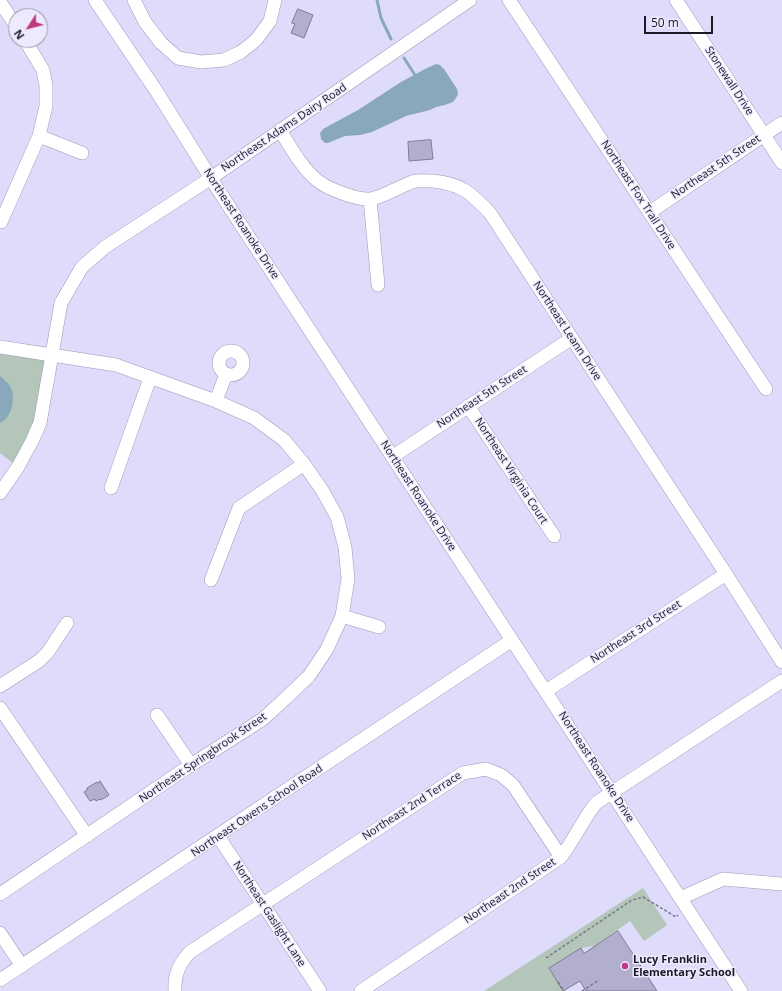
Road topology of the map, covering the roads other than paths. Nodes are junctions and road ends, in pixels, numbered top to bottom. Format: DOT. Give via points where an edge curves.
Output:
graph roads {
  1 [pos="95,0"];
  2 [pos="134,0"];
  3 [pos="275,0"];
  4 [pos="470,0"];
  5 [pos="509,0"];
  6 [pos="676,0"];
  7 [pos="0,2"];
  8 [pos="8,14"];
  9 [pos="30,48"];
  10 [pos="782,123"];
  11 [pos="280,130"];
  12 [pos="764,135"];
  13 [pos="39,136"];
  14 [pos="82,153"];
  15 [pos="782,163"];
  16 [pos="211,178"];
  17 [pos="370,199"];
  18 [pos="650,212"];
  19 [pos="1,222"];
  20 [pos="378,285"];
  21 [pos="572,338"];
  22 [pos="0,347"];
  23 [pos="51,355"];
  24 [pos="226,374"];
  25 [pos="150,378"];
  26 [pos="766,389"];
  27 [pos="216,400"];
  28 [pos="468,406"];
  29 [pos="392,457"];
  30 [pos="304,464"];
  31 [pos="111,488"];
  32 [pos="0,493"];
  33 [pos="554,536"];
  34 [pos="726,574"];
  35 [pos="211,580"];
  36 [pos="342,616"];
  37 [pos="67,622"];
  38 [pos="379,626"];
  39 [pos="512,640"];
  40 [pos="782,662"];
  41 [pos="782,681"];
  42 [pos="0,686"];
  43 [pos="546,691"];
  44 [pos="0,708"];
  45 [pos="157,715"];
  46 [pos="191,765"];
  47 [pos="613,793"];
  48 [pos="87,836"];
  49 [pos="218,836"];
  50 [pos="561,858"];
  51 [pos="782,884"];
  52 [pos="0,894"];
  53 [pos="681,898"];
  54 [pos="263,904"];
  55 [pos="0,933"];
  56 [pos="22,966"];
  57 [pos="0,980"];
  58 [pos="175,991"];
  59 [pos="320,991"];
  60 [pos="361,991"];
  61 [pos="741,991"];
  1 -- 16 [label="street, Northeast Roanoke Drive"];
  2 -- 3 [label="street" via="160,43 178,58 201,62 224,60 241,52 256,40 270,21"];
  4 -- 11 [label="street, Northeast Adams Dairy Road"];
  5 -- 18 [label="street, Northeast Fox Trail Drive"];
  6 -- 12 [label="street, Stonewall Drive"];
  7 -- 8 [label="street"];
  9 -- 13 [label="street" via="43,70 46,86 46,106"];
  10 -- 12 [label="street, Northeast 5th Street"];
  11 -- 16 [label="street, Northeast Adams Dairy Road"];
  11 -- 17 [label="street, Northeast Leann Drive" via="308,172 319,182 349,196"];
  12 -- 15 [label="street, Stonewall Drive"];
  12 -- 18 [label="street, Northeast 5th Street"];
  13 -- 14 [label="street"];
  13 -- 19 [label="street"];
  16 -- 23 [label="street, Northeast Adams Dairy Road" via="105,247 82,267 61,303"];
  16 -- 29 [label="street, Northeast Roanoke Drive"];
  17 -- 20 [label="street"];
  17 -- 21 [label="street, Northeast Leann Drive" via="414,182 446,182 462,188 490,213"];
  18 -- 26 [label="street, Northeast Fox Trail Drive"];
  21 -- 28 [label="street, Northeast 5th Street"];
  21 -- 34 [label="street, Northeast Leann Drive"];
  22 -- 23 [label="street, Northeast Springbrook Street"];
  23 -- 25 [label="street, Northeast Springbrook Street" via="116,365"];
  23 -- 32 [label="street, Northeast Adams Dairy Road" via="40,423 18,467"];
  24 -- 27 [label="street"];
  25 -- 27 [label="street, Northeast Springbrook Street"];
  25 -- 31 [label="street"];
  27 -- 30 [label="street, Northeast Springbrook Street" via="254,418 284,440"];
  28 -- 29 [label="street, Northeast 5th Street"];
  28 -- 33 [label="street, Northeast Virginia Court"];
  29 -- 39 [label="street, Northeast Roanoke Drive"];
  30 -- 35 [label="street" via="239,508"];
  30 -- 36 [label="street, Northeast Springbrook Street" via="325,496 339,524 348,579"];
  34 -- 40 [label="street, Northeast Leann Drive"];
  34 -- 43 [label="street, Northeast 3rd Street"];
  36 -- 38 [label="street"];
  36 -- 46 [label="street, Northeast Springbrook Street" via="309,676 263,719"];
  37 -- 42 [label="street" via="48,652"];
  39 -- 43 [label="street, Northeast Roanoke Drive"];
  39 -- 49 [label="street, Northeast Owens School Road"];
  41 -- 47 [label="street, Northeast 2nd Street"];
  43 -- 47 [label="street, Northeast Roanoke Drive"];
  44 -- 48 [label="street"];
  45 -- 46 [label="street"];
  46 -- 48 [label="street, Northeast Springbrook Street"];
  47 -- 50 [label="street, Northeast 2nd Street" via="596,803"];
  47 -- 53 [label="street, Northeast Roanoke Drive"];
  48 -- 52 [label="street, Northeast Springbrook Street"];
  49 -- 54 [label="street, Northeast Gaslight Lane"];
  49 -- 56 [label="street, Northeast Owens School Road"];
  50 -- 54 [label="street, Northeast 2nd Terrace" via="513,785 501,775 486,769 471,771 462,773"];
  50 -- 60 [label="street, Northeast 2nd Street"];
  51 -- 53 [label="street" via="723,879"];
  53 -- 61 [label="street, Northeast Roanoke Drive"];
  54 -- 58 [label="street, Northeast 2nd Terrace" via="190,952 178,967"];
  54 -- 59 [label="street, Northeast Gaslight Lane"];
  55 -- 56 [label="street"];
  56 -- 57 [label="street, Northeast Owens School Road"];
}
